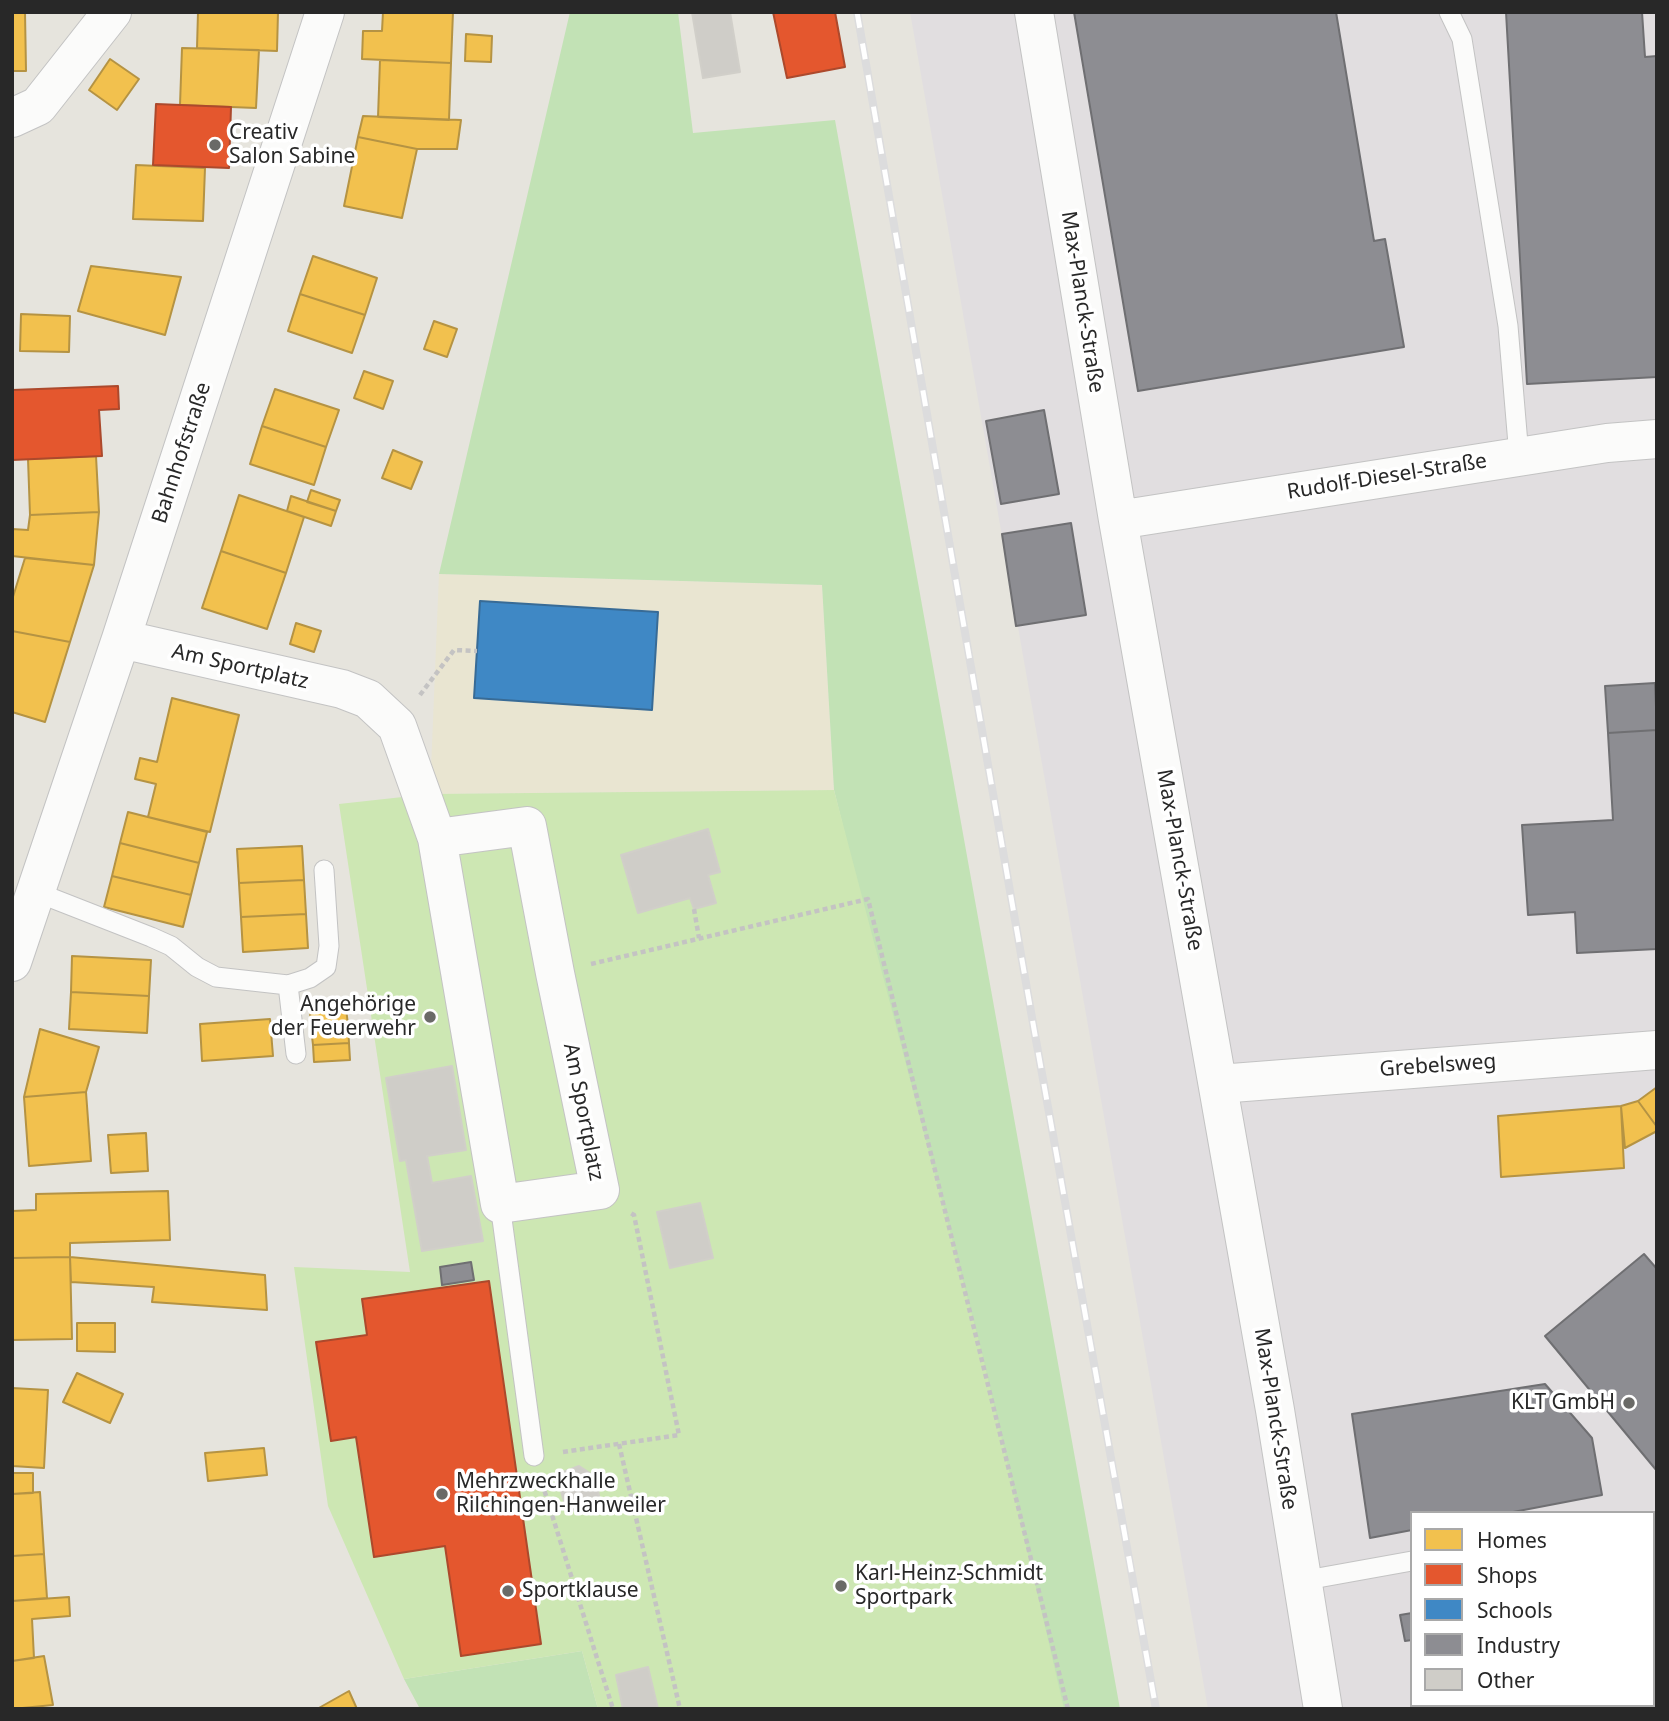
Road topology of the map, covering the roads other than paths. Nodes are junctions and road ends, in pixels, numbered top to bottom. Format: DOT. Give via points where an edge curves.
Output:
graph roads {
  1 [pos="112,12"];
  2 [pos="325,12"];
  3 [pos="1034,12"];
  4 [pos="1449,12"];
  5 [pos="12,118"];
  6 [pos="1657,439"];
  7 [pos="1519,456"];
  8 [pos="1118,520"];
  9 [pos="121,639"];
  10 [pos="437,838"];
  11 [pos="324,870"];
  12 [pos="36,892"];
  13 [pos="12,962"];
  14 [pos="288,985"];
  15 [pos="1657,1050"];
  16 [pos="296,1054"];
  17 [pos="1219,1084"];
  18 [pos="500,1204"];
  19 [pos="534,1457"];
  20 [pos="1410,1560"];
  21 [pos="1301,1581"];
  22 [pos="1323,1709"];
  1 -- 5 [label="street" via="38,106"];
  2 -- 9 [label="street, Bahnhofstraße"];
  3 -- 8 [label="street, Max-Planck-Straße"];
  4 -- 7 [label="lane" via="1462,39 1508,326"];
  6 -- 7 [label="street, Rudolf-Diesel-Straße"];
  7 -- 8 [label="street, Rudolf-Diesel-Straße"];
  8 -- 17 [label="street, Max-Planck-Straße"];
  9 -- 10 [label="street, Am Sportplatz" via="342,689 368,699 397,726"];
  9 -- 12 [label="street, Bahnhofstraße"];
  10 -- 18 [label="street, Am Sportplatz"];
  10 -- 18 [label="street, Am Sportplatz" via="527,826 600,1190"];
  11 -- 14 [label="lane" via="326,967"];
  12 -- 13 [label="street, Bahnhofstraße"];
  12 -- 14 [label="lane" via="152,937 216,977"];
  14 -- 16 [label="lane"];
  15 -- 17 [label="street, Grebelsweg"];
  17 -- 21 [label="street, Max-Planck-Straße"];
  18 -- 19 [label="lane"];
  20 -- 21 [label="lane"];
  21 -- 22 [label="street, Max-Planck-Straße"];
}
